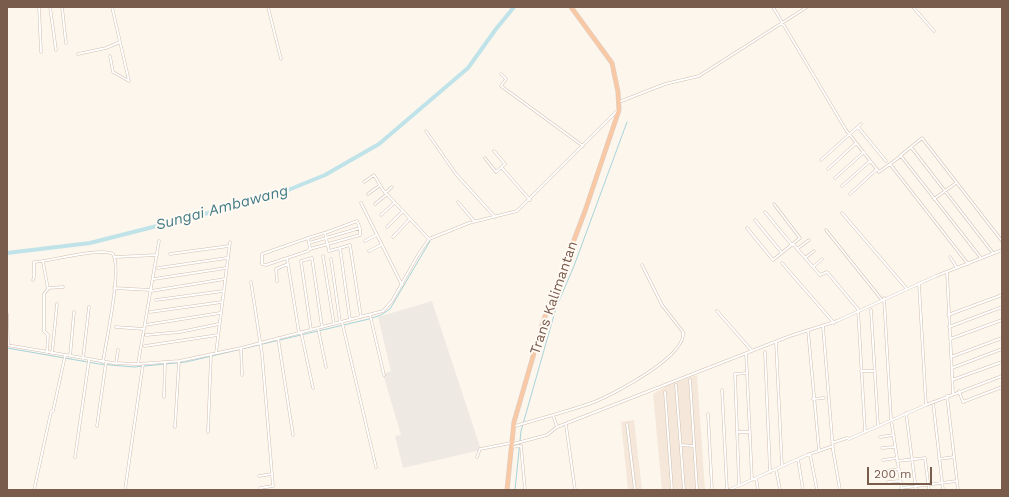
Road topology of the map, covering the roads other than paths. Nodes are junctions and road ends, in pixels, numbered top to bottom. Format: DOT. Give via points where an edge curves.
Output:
graph roads {
  1 [pos="39,7"];
  2 [pos="50,7"];
  3 [pos="62,7"];
  4 [pos="112,7"];
  5 [pos="268,7"];
  6 [pos="773,7"];
  7 [pos="807,7"];
  8 [pos="913,7"];
  9 [pos="572,8"];
  10 [pos="782,24"];
  11 [pos="934,31"];
  12 [pos="120,42"];
  13 [pos="66,43"];
  14 [pos="56,50"];
  15 [pos="41,52"];
  16 [pos="78,54"];
  17 [pos="110,56"];
  18 [pos="281,59"];
  19 [pos="501,74"];
  20 [pos="619,102"];
  21 [pos="619,110"];
  22 [pos="861,124"];
  23 [pos="858,127"];
  24 [pos="426,131"];
  25 [pos="849,134"];
  26 [pos="856,143"];
  27 [pos="583,146"];
  28 [pos="911,147"];
  29 [pos="494,151"];
  30 [pos="864,152"];
  31 [pos="900,156"];
  32 [pos="484,158"];
  33 [pos="821,160"];
  34 [pos="870,161"];
  35 [pos="886,161"];
  36 [pos="890,164"];
  37 [pos="502,168"];
  38 [pos="828,169"];
  39 [pos="877,169"];
  40 [pos="835,178"];
  41 [pos="364,182"];
  42 [pos="956,183"];
  43 [pos="379,186"];
  44 [pos="842,186"];
  45 [pos="392,187"];
  46 [pos="945,191"];
  47 [pos="368,194"];
  48 [pos="386,194"];
  49 [pos="850,194"];
  50 [pos="934,199"];
  51 [pos="530,200"];
  52 [pos="458,202"];
  53 [pos="361,203"];
  54 [pos="394,203"];
  55 [pos="375,204"];
  56 [pos="774,204"];
  57 [pos="402,212"];
  58 [pos="765,212"];
  59 [pos="842,213"];
  60 [pos="381,215"];
  61 [pos="495,217"];
  62 [pos="410,219"];
  63 [pos="755,220"];
  64 [pos="474,221"];
  65 [pos="387,227"];
  66 [pos="360,228"];
  67 [pos="747,228"];
  68 [pos="826,230"];
  69 [pos="325,233"];
  70 [pos="376,235"];
  71 [pos="392,237"];
  72 [pos="308,238"];
  73 [pos="326,238"];
  74 [pos="429,239"];
  75 [pos="809,240"];
  76 [pos="159,241"];
  77 [pos="365,241"];
  78 [pos="1002,241"];
  79 [pos="230,242"];
  80 [pos="309,243"];
  81 [pos="792,244"];
  82 [pos="328,245"];
  83 [pos="381,245"];
  84 [pos="229,246"];
  85 [pos="340,248"];
  86 [pos="310,249"];
  87 [pos="797,249"];
  88 [pos="814,250"];
  89 [pos="1002,250"];
  90 [pos="369,251"];
  91 [pos="782,253"];
  92 [pos="993,253"];
  93 [pos="170,254"];
  94 [pos="157,255"];
  95 [pos="323,256"];
  96 [pos="115,257"];
  97 [pos="950,257"];
  98 [pos="227,258"];
  99 [pos="287,258"];
  100 [pos="805,258"];
  101 [pos="980,258"];
  102 [pos="331,259"];
  103 [pos="822,259"];
  104 [pos="43,262"];
  105 [pos="782,263"];
  106 [pos="288,264"];
  107 [pos="968,264"];
  108 [pos="642,265"];
  109 [pos="813,267"];
  110 [pos="158,268"];
  111 [pos="226,268"];
  112 [pos="957,268"];
  113 [pos="946,272"];
  114 [pos="154,279"];
  115 [pos="33,280"];
  116 [pos="225,280"];
  117 [pos="277,281"];
  118 [pos="251,282"];
  119 [pos="919,283"];
  120 [pos="402,285"];
  121 [pos="63,287"];
  122 [pos="48,288"];
  123 [pos="114,288"];
  124 [pos="906,289"];
  125 [pos="151,290"];
  126 [pos="223,291"];
  127 [pos="1002,295"];
  128 [pos="883,299"];
  129 [pos="156,300"];
  130 [pos="222,302"];
  131 [pos="57,304"];
  132 [pos="89,307"];
  133 [pos="1002,307"];
  134 [pos="871,310"];
  135 [pos="858,311"];
  136 [pos="74,312"];
  137 [pos="150,312"];
  138 [pos="717,312"];
  139 [pos="220,313"];
  140 [pos="7,314"];
  141 [pos="948,315"];
  142 [pos="361,317"];
  143 [pos="370,317"];
  144 [pos="350,320"];
  145 [pos="1002,320"];
  146 [pos="341,322"];
  147 [pos="834,323"];
  148 [pos="219,324"];
  149 [pos="334,324"];
  150 [pos="145,325"];
  151 [pos="824,326"];
  152 [pos="116,327"];
  153 [pos="322,327"];
  154 [pos="949,327"];
  155 [pos="144,329"];
  156 [pos="311,330"];
  157 [pos="318,330"];
  158 [pos="808,330"];
  159 [pos="301,334"];
  160 [pos="146,335"];
  161 [pos="218,336"];
  162 [pos="1002,338"];
  163 [pos="950,339"];
  164 [pos="278,340"];
  165 [pos="776,342"];
  166 [pos="261,344"];
  167 [pos="7,345"];
  168 [pos="145,346"];
  169 [pos="241,348"];
  170 [pos="1002,349"];
  171 [pos="118,350"];
  172 [pos="752,351"];
  173 [pos="764,352"];
  174 [pos="48,353"];
  175 [pos="216,353"];
  176 [pos="746,353"];
  177 [pos="52,354"];
  178 [pos="211,354"];
  179 [pos="65,356"];
  180 [pos="951,356"];
  181 [pos="70,357"];
  182 [pos="83,359"];
  183 [pos="89,360"];
  184 [pos="179,361"];
  185 [pos="104,362"];
  186 [pos="166,362"];
  187 [pos="1002,362"];
  188 [pos="116,364"];
  189 [pos="138,364"];
  190 [pos="143,364"];
  191 [pos="326,367"];
  192 [pos="952,368"];
  193 [pos="861,371"];
  194 [pos="874,371"];
  195 [pos="747,373"];
  196 [pos="242,375"];
  197 [pos="384,375"];
  198 [pos="1002,376"];
  199 [pos="690,380"];
  200 [pos="952,380"];
  201 [pos="676,385"];
  202 [pos="1002,387"];
  203 [pos="313,388"];
  204 [pos="722,390"];
  205 [pos="959,391"];
  206 [pos="665,392"];
  207 [pos="953,393"];
  208 [pos="947,396"];
  209 [pos="164,397"];
  210 [pos="824,398"];
  211 [pos="813,399"];
  212 [pos="933,402"];
  213 [pos="926,404"];
  214 [pos="906,413"];
  215 [pos="708,414"];
  216 [pos="553,415"];
  217 [pos="891,419"];
  218 [pos="566,424"];
  219 [pos="627,424"];
  220 [pos="97,426"];
  221 [pos="514,426"];
  222 [pos="878,426"];
  223 [pos="175,427"];
  224 [pos="557,427"];
  225 [pos="865,431"];
  226 [pos="208,432"];
  227 [pos="737,432"];
  228 [pos="750,432"];
  229 [pos="293,435"];
  230 [pos="894,435"];
  231 [pos="880,437"];
  232 [pos="520,444"];
  233 [pos="833,444"];
  234 [pos="511,445"];
  235 [pos="681,445"];
  236 [pos="694,446"];
  237 [pos="895,446"];
  238 [pos="882,448"];
  239 [pos="819,450"];
  240 [pos="810,454"];
  241 [pos="75,456"];
  242 [pos="477,457"];
  243 [pos="954,457"];
  244 [pos="798,459"];
  245 [pos="912,459"];
  246 [pos="939,459"];
  247 [pos="883,460"];
  248 [pos="897,460"];
  249 [pos="782,466"];
  250 [pos="376,467"];
  251 [pos="776,469"];
  252 [pos="899,469"];
  253 [pos="885,471"];
  254 [pos="770,472"];
  255 [pos="272,474"];
  256 [pos="259,476"];
  257 [pos="756,478"];
  258 [pos="752,480"];
  259 [pos="900,481"];
  260 [pos="957,481"];
  261 [pos="888,482"];
  262 [pos="942,483"];
  263 [pos="928,484"];
  264 [pos="739,485"];
  265 [pos="916,486"];
  266 [pos="260,488"];
  267 [pos="902,489"];
  268 [pos="34,490"];
  269 [pos="125,490"];
  270 [pos="507,490"];
  271 [pos="525,490"];
  272 [pos="575,490"];
  273 [pos="635,490"];
  274 [pos="672,490"];
  275 [pos="684,490"];
  276 [pos="697,490"];
  277 [pos="712,490"];
  278 [pos="728,490"];
  279 [pos="758,490"];
  280 [pos="780,490"];
  281 [pos="803,490"];
  282 [pos="817,490"];
  283 [pos="840,490"];
  284 [pos="916,490"];
  285 [pos="929,490"];
  286 [pos="943,490"];
  287 [pos="958,490"];
  1 -- 15 [label="street"];
  2 -- 14 [label="street"];
  3 -- 13 [label="street"];
  4 -- 12 [label="street"];
  5 -- 18 [label="street"];
  6 -- 10 [label="street"];
  7 -- 10 [label="street"];
  8 -- 11 [label="street"];
  9 -- 20 [label="highway, Trans Kalimantan" via="612,64"];
  10 -- 20 [label="street" via="699,76 665,84"];
  10 -- 25 [label="street"];
  12 -- 16 [label="street"];
  12 -- 17 [label="street" via="129,81 113,72"];
  19 -- 27 [label="street" via="506,79 501,86"];
  20 -- 21 [label="highway, Trans Kalimantan"];
  21 -- 27 [label="street"];
  21 -- 221 [label="highway, Trans Kalimantan" via="589,200 546,309"];
  22 -- 23 [label="street"];
  23 -- 25 [label="street"];
  23 -- 35 [label="street"];
  24 -- 61 [label="street" via="456,174"];
  25 -- 26 [label="street"];
  25 -- 33 [label="street"];
  26 -- 30 [label="street"];
  26 -- 38 [label="street"];
  27 -- 51 [label="street"];
  28 -- 31 [label="street"];
  28 -- 42 [label="street" via="922,138"];
  28 -- 46 [label="street"];
  29 -- 37 [label="street" via="505,164"];
  30 -- 34 [label="street"];
  30 -- 40 [label="street"];
  31 -- 36 [label="street"];
  31 -- 50 [label="street"];
  32 -- 37 [label="street" via="496,172"];
  34 -- 39 [label="street"];
  34 -- 44 [label="street"];
  36 -- 39 [label="street" via="881,172"];
  36 -- 107 [label="street"];
  37 -- 51 [label="street"];
  39 -- 49 [label="street"];
  41 -- 43 [label="street" via="374,175"];
  42 -- 46 [label="street"];
  42 -- 78 [label="street"];
  43 -- 47 [label="street"];
  43 -- 48 [label="street"];
  45 -- 48 [label="street"];
  46 -- 50 [label="street"];
  46 -- 92 [label="street"];
  48 -- 54 [label="street"];
  48 -- 55 [label="street"];
  50 -- 101 [label="street"];
  51 -- 61 [label="street" via="517,211"];
  52 -- 64 [label="street"];
  53 -- 70 [label="street"];
  54 -- 57 [label="street"];
  54 -- 60 [label="street"];
  56 -- 81 [label="street" via="800,237"];
  57 -- 62 [label="street"];
  57 -- 65 [label="street"];
  58 -- 81 [label="street"];
  59 -- 124 [label="street"];
  61 -- 64 [label="street"];
  62 -- 71 [label="street"];
  62 -- 74 [label="street"];
  63 -- 91 [label="street"];
  64 -- 74 [label="street"];
  66 -- 69 [label="street" via="356,221"];
  66 -- 73 [label="street"];
  66 -- 82 [label="street" via="360,235"];
  67 -- 91 [label="street" via="772,259"];
  68 -- 128 [label="street"];
  69 -- 72 [label="street"];
  69 -- 73 [label="street"];
  70 -- 77 [label="street"];
  70 -- 83 [label="street"];
  72 -- 80 [label="street"];
  72 -- 99 [label="street" via="261,256 264,266"];
  73 -- 80 [label="street"];
  73 -- 82 [label="street"];
  74 -- 120 [label="street"];
  75 -- 87 [label="street"];
  76 -- 94 [label="street"];
  79 -- 84 [label="street"];
  80 -- 86 [label="street"];
  81 -- 87 [label="street"];
  81 -- 91 [label="street"];
  82 -- 85 [label="street" via="329,251"];
  82 -- 86 [label="street"];
  83 -- 90 [label="street"];
  83 -- 120 [label="street"];
  84 -- 93 [label="street"];
  84 -- 98 [label="street"];
  85 -- 142 [label="street" via="351,246"];
  85 -- 144 [label="street"];
  86 -- 99 [label="street"];
  87 -- 100 [label="street"];
  88 -- 100 [label="street"];
  89 -- 92 [label="street"];
  92 -- 101 [label="street"];
  94 -- 96 [label="street"];
  94 -- 125 [label="street"];
  95 -- 149 [label="street"];
  96 -- 104 [label="street" via="110,252 96,252"];
  96 -- 123 [label="street"];
  97 -- 112 [label="street"];
  98 -- 110 [label="street"];
  98 -- 111 [label="street"];
  99 -- 106 [label="street"];
  100 -- 109 [label="street"];
  101 -- 107 [label="street"];
  102 -- 146 [label="street"];
  103 -- 109 [label="street"];
  104 -- 115 [label="street" via="33,263"];
  104 -- 122 [label="street"];
  105 -- 147 [label="street"];
  106 -- 117 [label="street" via="276,269"];
  106 -- 159 [label="street"];
  107 -- 112 [label="street"];
  108 -- 216 [label="street" via="662,305 683,332 681,342 671,355 649,372 595,402"];
  109 -- 135 [label="street" via="820,275 827,272"];
  111 -- 114 [label="street"];
  111 -- 116 [label="street"];
  112 -- 113 [label="street"];
  113 -- 119 [label="street"];
  113 -- 141 [label="street"];
  116 -- 125 [label="street"];
  116 -- 126 [label="street"];
  118 -- 166 [label="street"];
  119 -- 124 [label="street"];
  119 -- 213 [label="street"];
  120 -- 143 [label="street" via="388,308"];
  121 -- 122 [label="street"];
  122 -- 174 [label="street" via="44,294 44,331 48,335"];
  123 -- 125 [label="street"];
  123 -- 185 [label="street"];
  124 -- 128 [label="street"];
  125 -- 150 [label="street"];
  126 -- 129 [label="street"];
  126 -- 130 [label="street"];
  127 -- 141 [label="street"];
  128 -- 135 [label="street"];
  128 -- 217 [label="street"];
  130 -- 137 [label="street"];
  130 -- 139 [label="street"];
  131 -- 177 [label="street"];
  132 -- 182 [label="street"];
  133 -- 154 [label="street"];
  134 -- 194 [label="street"];
  135 -- 147 [label="street"];
  135 -- 193 [label="street"];
  136 -- 181 [label="street"];
  138 -- 172 [label="street"];
  139 -- 148 [label="street"];
  139 -- 150 [label="street"];
  140 -- 167 [label="street"];
  141 -- 154 [label="street"];
  142 -- 143 [label="street"];
  142 -- 144 [label="street"];
  143 -- 197 [label="street"];
  144 -- 146 [label="street"];
  145 -- 163 [label="street"];
  146 -- 149 [label="street"];
  146 -- 250 [label="street"];
  147 -- 151 [label="street"];
  148 -- 160 [label="street" via="180,332"];
  148 -- 161 [label="street"];
  149 -- 153 [label="street"];
  150 -- 155 [label="street"];
  151 -- 158 [label="street"];
  151 -- 233 [label="street"];
  152 -- 155 [label="street"];
  153 -- 156 [label="street" via="312,258 302,261"];
  153 -- 157 [label="street"];
  154 -- 163 [label="street"];
  155 -- 189 [label="street"];
  156 -- 157 [label="street"];
  156 -- 159 [label="street"];
  157 -- 191 [label="street"];
  158 -- 165 [label="street"];
  158 -- 211 [label="street"];
  159 -- 164 [label="street"];
  159 -- 203 [label="street"];
  161 -- 168 [label="street"];
  161 -- 175 [label="street"];
  162 -- 180 [label="street"];
  163 -- 180 [label="street"];
  164 -- 166 [label="street"];
  164 -- 229 [label="street"];
  165 -- 172 [label="street"];
  165 -- 249 [label="street"];
  166 -- 169 [label="street"];
  166 -- 255 [label="street"];
  167 -- 174 [label="street"];
  169 -- 175 [label="street"];
  169 -- 196 [label="street"];
  170 -- 192 [label="street"];
  171 -- 188 [label="street"];
  172 -- 176 [label="street"];
  173 -- 254 [label="street"];
  174 -- 177 [label="street"];
  175 -- 178 [label="street"];
  176 -- 195 [label="street"];
  176 -- 218 [label="street"];
  177 -- 179 [label="street"];
  178 -- 184 [label="street"];
  178 -- 226 [label="street"];
  179 -- 181 [label="street"];
  179 -- 268 [label="street"];
  180 -- 192 [label="street"];
  181 -- 182 [label="street"];
  182 -- 183 [label="street"];
  183 -- 185 [label="street"];
  183 -- 241 [label="street"];
  184 -- 186 [label="street"];
  184 -- 223 [label="street"];
  185 -- 188 [label="street"];
  185 -- 220 [label="street"];
  186 -- 190 [label="street"];
  186 -- 209 [label="street"];
  187 -- 200 [label="street"];
  188 -- 189 [label="street"];
  189 -- 190 [label="street"];
  190 -- 269 [label="street"];
  192 -- 200 [label="street"];
  193 -- 194 [label="street"];
  193 -- 225 [label="street"];
  194 -- 222 [label="street"];
  195 -- 227 [label="street" via="733,375"];
  195 -- 228 [label="street"];
  198 -- 205 [label="street"];
  199 -- 236 [label="street"];
  200 -- 207 [label="street"];
  201 -- 235 [label="street"];
  202 -- 205 [label="street" via="962,402"];
  204 -- 278 [label="street"];
  205 -- 207 [label="street"];
  206 -- 274 [label="street"];
  207 -- 208 [label="street"];
  208 -- 212 [label="street"];
  208 -- 243 [label="street"];
  210 -- 211 [label="street"];
  211 -- 239 [label="street"];
  212 -- 213 [label="street"];
  212 -- 246 [label="street"];
  213 -- 214 [label="street"];
  214 -- 217 [label="street"];
  214 -- 245 [label="street"];
  215 -- 277 [label="street"];
  216 -- 221 [label="street"];
  216 -- 224 [label="street"];
  217 -- 222 [label="street"];
  217 -- 230 [label="street"];
  218 -- 224 [label="street"];
  218 -- 272 [label="street"];
  219 -- 273 [label="street"];
  221 -- 234 [label="highway, Trans Kalimantan"];
  222 -- 225 [label="street"];
  224 -- 232 [label="street" via="547,435"];
  225 -- 233 [label="street"];
  227 -- 228 [label="street"];
  227 -- 264 [label="street"];
  228 -- 258 [label="street"];
  230 -- 231 [label="street"];
  230 -- 237 [label="street"];
  232 -- 234 [label="street"];
  232 -- 271 [label="street"];
  233 -- 239 [label="street"];
  233 -- 283 [label="street"];
  234 -- 242 [label="street" via="480,449"];
  234 -- 270 [label="highway, Trans Kalimantan"];
  235 -- 236 [label="street"];
  235 -- 275 [label="street"];
  236 -- 276 [label="street"];
  237 -- 238 [label="street"];
  237 -- 248 [label="street"];
  239 -- 240 [label="street"];
  240 -- 244 [label="street"];
  240 -- 282 [label="street"];
  243 -- 246 [label="street"];
  243 -- 260 [label="street"];
  244 -- 249 [label="street"];
  244 -- 281 [label="street"];
  245 -- 248 [label="street"];
  245 -- 263 [label="street" via="925,458"];
  245 -- 265 [label="street"];
  246 -- 262 [label="street"];
  247 -- 248 [label="street"];
  248 -- 252 [label="street"];
  249 -- 251 [label="street"];
  251 -- 254 [label="street"];
  251 -- 280 [label="street"];
  252 -- 253 [label="street"];
  252 -- 259 [label="street"];
  254 -- 257 [label="street"];
  255 -- 256 [label="street"];
  255 -- 266 [label="street" via="273,487"];
  257 -- 258 [label="street"];
  257 -- 279 [label="street"];
  258 -- 264 [label="street"];
  259 -- 261 [label="street"];
  259 -- 267 [label="street"];
  260 -- 262 [label="street"];
  260 -- 287 [label="street"];
  262 -- 263 [label="street"];
  262 -- 286 [label="street"];
  263 -- 265 [label="street"];
  263 -- 285 [label="street"];
  264 -- 278 [label="street"];
  265 -- 267 [label="street"];
  265 -- 284 [label="street"];
}
